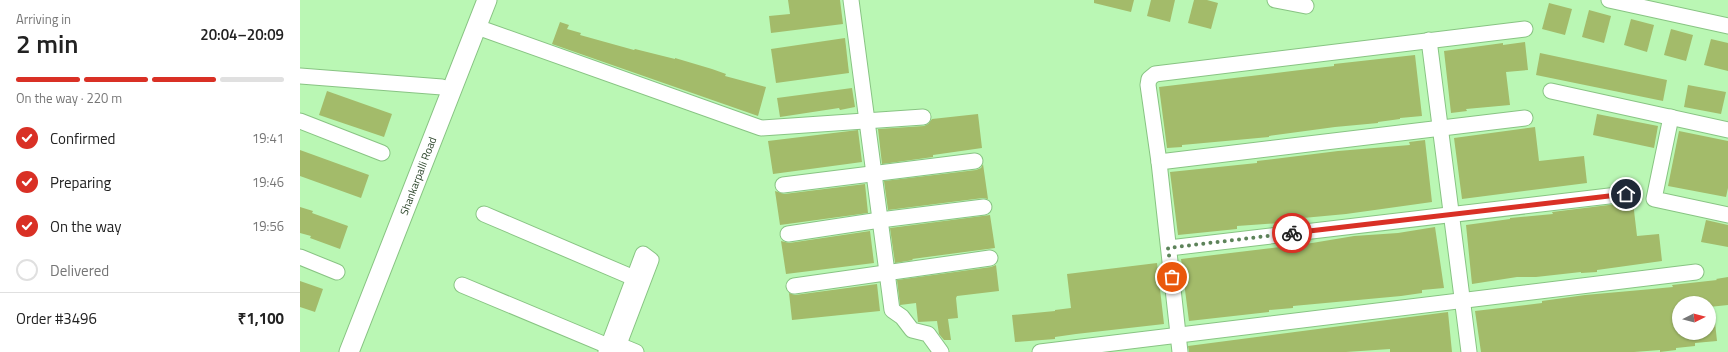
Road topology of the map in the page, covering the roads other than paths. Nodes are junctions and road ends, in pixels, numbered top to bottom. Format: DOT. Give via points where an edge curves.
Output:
graph roads {
  1 [pos="475,0"];
  2 [pos="487,0"];
  3 [pos="851,0"];
  4 [pos="1275,0"];
  5 [pos="1609,0"];
  6 [pos="1306,6"];
  7 [pos="477,26"];
  8 [pos="1728,26"];
  9 [pos="1525,29"];
  10 [pos="1429,40"];
  11 [pos="300,76"];
  12 [pos="442,87"];
  13 [pos="1552,91"];
  14 [pos="923,117"];
  15 [pos="1671,117"];
  16 [pos="1525,118"];
  17 [pos="868,120"];
  18 [pos="300,121"];
  19 [pos="1440,128"];
  20 [pos="1728,130"];
  21 [pos="430,132"];
  22 [pos="382,154"];
  23 [pos="975,161"];
  24 [pos="1159,162"];
  25 [pos="875,174"];
  26 [pos="783,185"];
  27 [pos="1626,194"];
  28 [pos="984,207"];
  29 [pos="484,214"];
  30 [pos="1451,214"];
  31 [pos="1728,215"];
  32 [pos="880,220"];
  33 [pos="788,234"];
  34 [pos="1168,248"];
  35 [pos="300,257"];
  36 [pos="990,258"];
  37 [pos="337,272"];
  38 [pos="887,272"];
  39 [pos="1696,272"];
  40 [pos="634,278"];
  41 [pos="462,285"];
  42 [pos="794,286"];
  43 [pos="1462,300"];
  44 [pos="1178,335"];
  45 [pos="612,349"];
  46 [pos="338,352"];
  47 [pos="349,352"];
  48 [pos="636,352"];
  49 [pos="941,352"];
  50 [pos="1040,352"];
  51 [pos="1180,352"];
  52 [pos="1469,352"];
  1 -- 12 [label="main road, Shankarpalli Road"];
  2 -- 7 [label="main road, Shankarpalli Road"];
  3 -- 17 [label="street"];
  4 -- 6 [label="street"];
  5 -- 8 [label="street"];
  7 -- 17 [label="street" via="761,128"];
  7 -- 21 [label="main road, Shankarpalli Road"];
  9 -- 10 [label="street"];
  10 -- 19 [label="street"];
  10 -- 24 [label="street" via="1155,74 1149,79 1148,85"];
  11 -- 12 [label="street"];
  12 -- 21 [label="main road, Shankarpalli Road"];
  13 -- 15 [label="street"];
  14 -- 17 [label="street"];
  15 -- 20 [label="street"];
  15 -- 31 [label="street" via="1654,199"];
  16 -- 19 [label="street"];
  17 -- 25 [label="street"];
  18 -- 22 [label="street"];
  19 -- 24 [label="street"];
  19 -- 30 [label="street"];
  21 -- 46 [label="main road, Shankarpalli Road"];
  21 -- 47 [label="main road, Shankarpalli Road"];
  23 -- 25 [label="street"];
  24 -- 34 [label="street"];
  25 -- 26 [label="street"];
  25 -- 32 [label="street"];
  27 -- 30 [label="street"];
  28 -- 32 [label="street"];
  29 -- 40 [label="street"];
  30 -- 34 [label="street"];
  30 -- 43 [label="street"];
  32 -- 33 [label="street"];
  32 -- 38 [label="street"];
  34 -- 44 [label="street"];
  35 -- 37 [label="street"];
  36 -- 38 [label="street"];
  38 -- 42 [label="street"];
  38 -- 49 [label="street" via="892,310 912,330 928,334"];
  39 -- 43 [label="street"];
  40 -- 45 [label="street"];
  40 -- 45 [label="street" via="643,254 651,260"];
  41 -- 45 [label="street"];
  43 -- 44 [label="street"];
  43 -- 52 [label="street"];
  44 -- 50 [label="street"];
  44 -- 51 [label="street"];
  45 -- 48 [label="street"];
}
